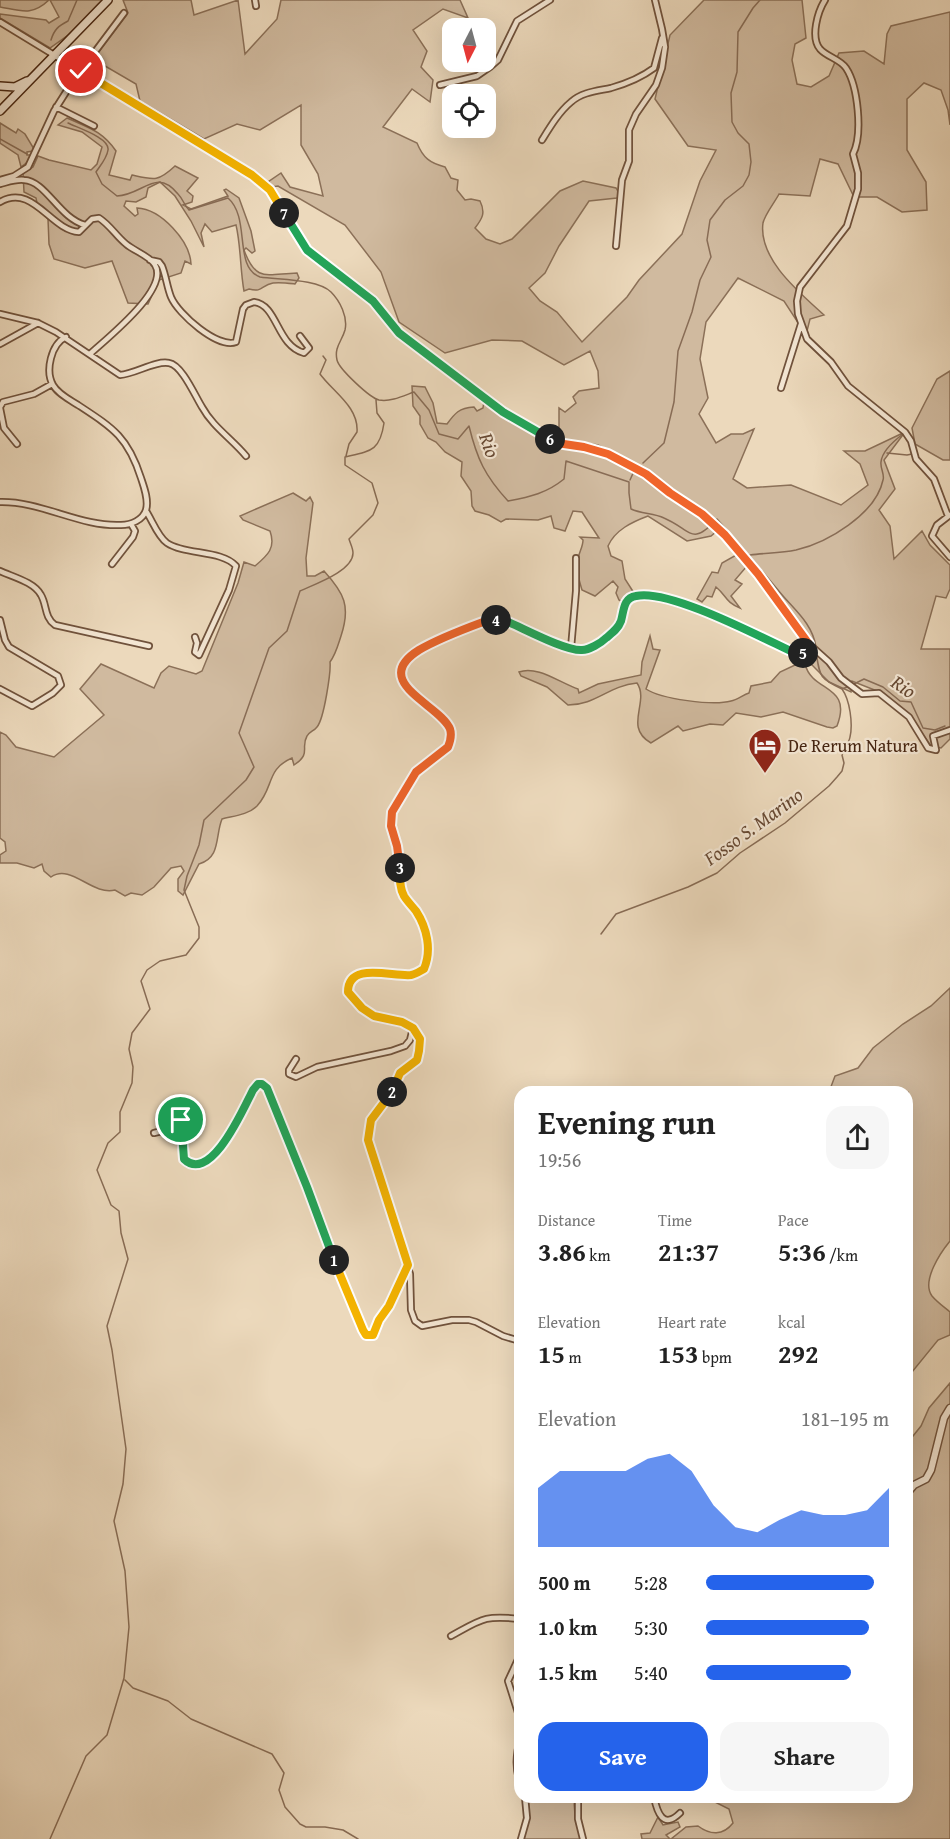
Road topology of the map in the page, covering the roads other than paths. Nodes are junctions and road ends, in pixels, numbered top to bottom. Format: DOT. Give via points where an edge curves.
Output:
graph roads {
  1 [pos="108,0"];
  2 [pos="550,0"];
  3 [pos="655,0"];
  4 [pos="825,0"];
  5 [pos="124,13"];
  6 [pos="0,22"];
  7 [pos="662,29"];
  8 [pos="53,56"];
  9 [pos="81,71"];
  10 [pos="36,75"];
  11 [pos="440,85"];
  12 [pos="0,87"];
  13 [pos="56,107"];
  14 [pos="2,109"];
  15 [pos="94,126"];
  16 [pos="542,140"];
  17 [pos="0,182"];
  18 [pos="0,202"];
  19 [pos="85,225"];
  20 [pos="616,246"];
  21 [pos="150,260"];
  22 [pos="0,314"];
  23 [pos="38,323"];
  24 [pos="801,324"];
  25 [pos="300,336"];
  26 [pos="66,337"];
  27 [pos="0,344"];
  28 [pos="90,354"];
  29 [pos="52,384"];
  30 [pos="781,388"];
  31 [pos="0,407"];
  32 [pos="17,444"];
  33 [pos="246,456"];
  34 [pos="0,502"];
  35 [pos="146,511"];
  36 [pos="949,516"];
  37 [pos="132,524"];
  38 [pos="950,557"];
  39 [pos="576,558"];
  40 [pos="112,564"];
  41 [pos="0,571"];
  42 [pos="0,620"];
  43 [pos="195,637"];
  44 [pos="149,646"];
  45 [pos="811,646"];
  46 [pos="571,648"];
  47 [pos="0,689"];
  48 [pos="950,730"];
  49 [pos="413,1028"];
  50 [pos="296,1059"];
  51 [pos="154,1133"];
  52 [pos="408,1265"];
  53 [pos="514,1339"];
  54 [pos="950,1407"];
  55 [pos="913,1486"];
  56 [pos="514,1618"];
  57 [pos="452,1636"];
  58 [pos="514,1668"];
  59 [pos="514,1700"];
  60 [pos="525,1803"];
  61 [pos="578,1803"];
  62 [pos="655,1803"];
  63 [pos="680,1813"];
  64 [pos="521,1839"];
  65 [pos="583,1839"];
  1 -- 8 [label="main road"];
  2 -- 11 [label="street" via="517,21 498,60 477,76"];
  3 -- 7 [label="street"];
  4 -- 24 [label="street" via="816,29 817,43 846,69 857,95 859,134 853,154 858,189 843,233 800,286 797,301"];
  5 -- 9 [label="street"];
  6 -- 8 [label="street"];
  7 -- 16 [label="street" via="654,68 642,76 571,101"];
  7 -- 20 [label="street" via="662,68 629,130 629,161 622,180"];
  8 -- 9 [label="street"];
  8 -- 10 [label="main road"];
  9 -- 13 [label="street"];
  9 -- 45 [label="street" via="262,182 307,250 373,301 399,333 503,412 557,443 608,454 646,474 708,519 758,574"];
  10 -- 12 [label="main road" via="15,87"];
  10 -- 14 [label="main road"];
  12 -- 14 [label="main road" via="7,96"];
  13 -- 15 [label="street"];
  13 -- 17 [label="street" via="28,167"];
  17 -- 19 [label="street" via="33,182 70,219"];
  18 -- 19 [label="street" via="13,198 34,203 74,232"];
  19 -- 21 [label="street" via="99,218 129,247"];
  21 -- 25 [label="street" via="162,266 176,307 213,338 228,344 236,342 243,309 254,302 265,307 289,345 304,353 309,348"];
  21 -- 28 [label="street" via="158,274 154,289"];
  22 -- 23 [label="street"];
  23 -- 26 [label="street"];
  23 -- 27 [label="street"];
  24 -- 30 [label="street"];
  24 -- 36 [label="street" via="807,339 831,362 848,387 905,432 916,459 934,479"];
  26 -- 28 [label="street"];
  26 -- 29 [label="street" via="56,345 50,366"];
  28 -- 33 [label="street" via="120,375 161,363 175,365 210,420"];
  29 -- 31 [label="street" via="34,394 3,402"];
  29 -- 35 [label="street" via="107,424 130,450 144,488"];
  31 -- 32 [label="street" via="4,428"];
  34 -- 37 [label="street" via="103,524"];
  35 -- 37 [label="street"];
  35 -- 43 [label="street" via="168,544 236,566 200,655 195,652"];
  36 -- 38 [label="street" via="937,525 932,536"];
  37 -- 40 [label="street" via="133,537"];
  39 -- 46 [label="street"];
  41 -- 44 [label="street" via="35,588 54,625"];
  42 -- 47 [label="street" via="9,647 58,676 61,685 32,706"];
  45 -- 46 [label="street" via="797,654 685,603 636,596 625,604 618,627 604,641 584,650"];
  45 -- 48 [label="street" via="862,694 879,693 909,717 928,748 936,750 933,736"];
  46 -- 49 [label="street" via="506,621 491,619 418,651 402,665 402,679 447,724 451,735 448,747 416,772 392,812 400,882 404,896 422,921 429,957 424,969 413,975 352,977 348,992 374,1016"];
  49 -- 50 [label="street" via="405,1046 317,1067 296,1077 289,1070"];
  49 -- 52 [label="street" via="420,1039 417,1060 400,1073 391,1095 377,1110 368,1140"];
  51 -- 52 [label="street" via="166,1130 178,1117 184,1159 203,1164 222,1147 253,1090 262,1084 267,1088 366,1335 375,1332"];
  52 -- 53 [label="street" via="411,1310 422,1326 469,1320"];
  54 -- 55 [label="street" via="931,1470 926,1479"];
  56 -- 57 [label="street" via="483,1619"];
  58 -- 59 [label="street" via="508,1681"];
  60 -- 64 [label="street"];
  61 -- 65 [label="street"];
  62 -- 63 [label="street" via="661,1817 674,1818"];
}
